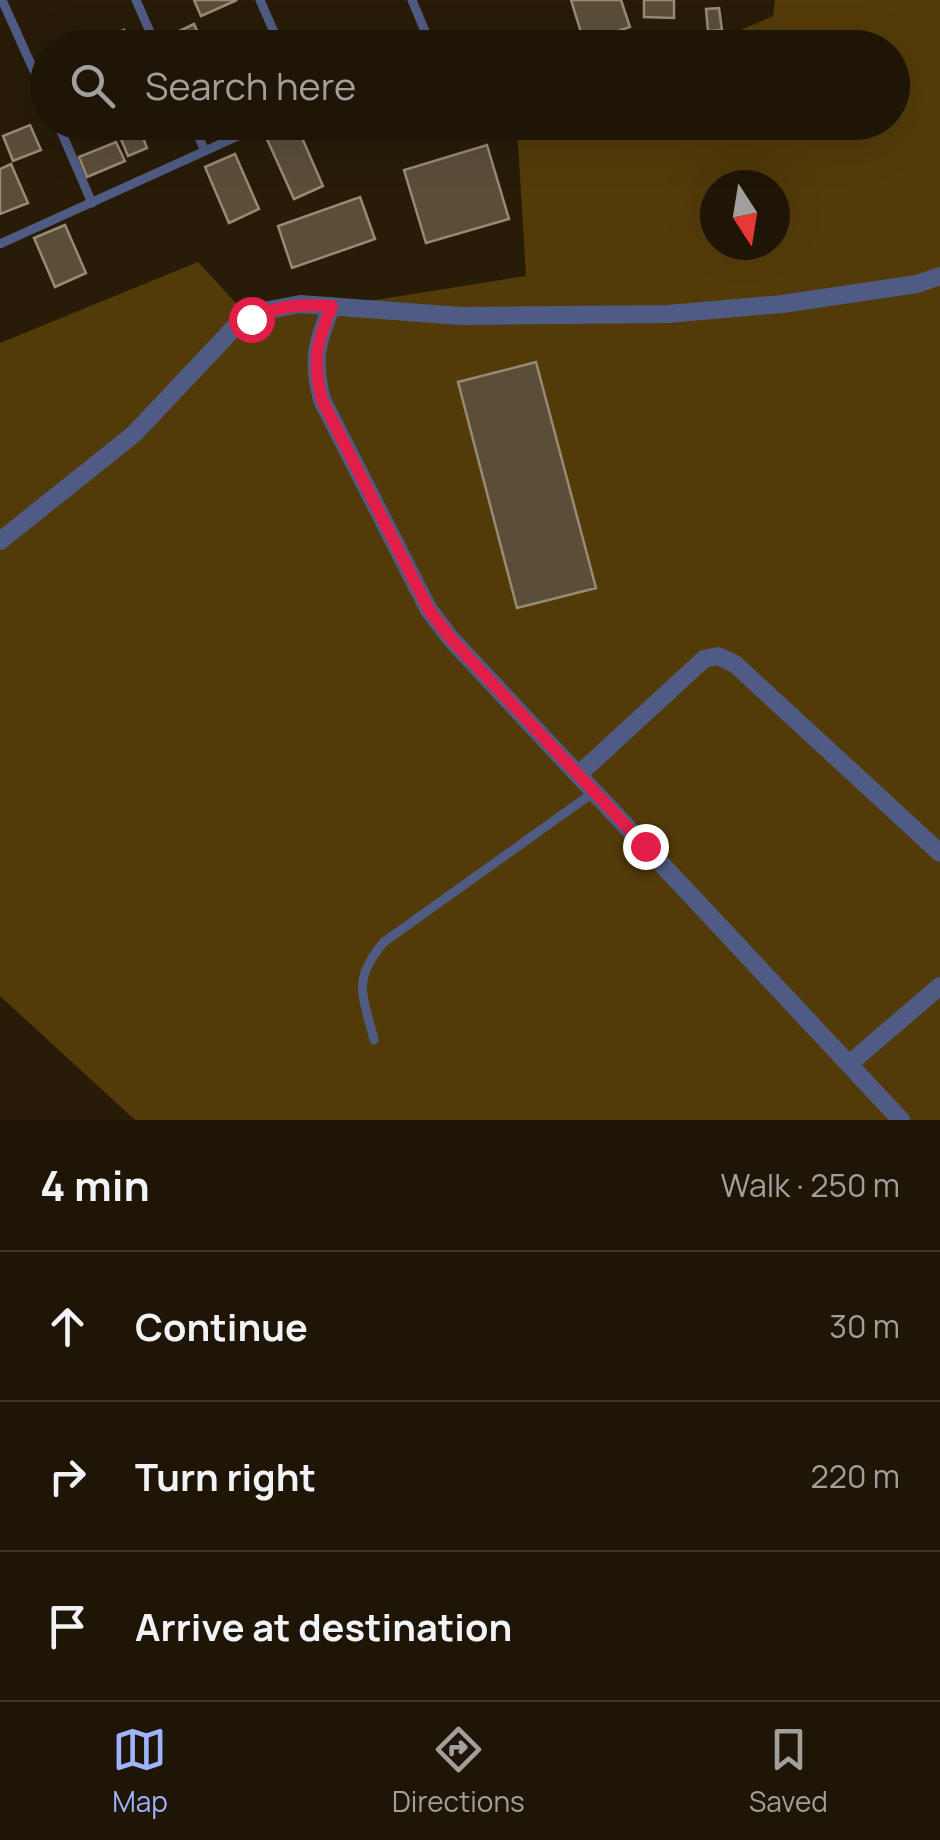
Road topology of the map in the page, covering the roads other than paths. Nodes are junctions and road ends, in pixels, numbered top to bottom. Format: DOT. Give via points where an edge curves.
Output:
graph roads {
  1 [pos="2,0"];
  2 [pos="136,0"];
  3 [pos="260,0"];
  4 [pos="412,0"];
  5 [pos="150,30"];
  6 [pos="273,30"];
  7 [pos="424,30"];
  8 [pos="30,62"];
  9 [pos="65,140"];
  10 [pos="201,140"];
  11 [pos="230,140"];
  12 [pos="206,151"];
  13 [pos="92,203"];
  14 [pos="0,244"];
  15 [pos="940,276"];
  16 [pos="332,306"];
  17 [pos="0,541"];
  18 [pos="578,775"];
  19 [pos="594,792"];
  20 [pos="940,853"];
  21 [pos="940,986"];
  22 [pos="374,1040"];
  23 [pos="849,1064"];
  24 [pos="901,1120"];
  1 -- 8 [label="lane"];
  2 -- 5 [label="lane"];
  3 -- 6 [label="lane"];
  4 -- 7 [label="lane"];
  9 -- 13 [label="lane"];
  10 -- 12 [label="lane"];
  11 -- 12 [label="lane"];
  12 -- 13 [label="lane"];
  13 -- 14 [label="lane"];
  15 -- 16 [label="street" via="782,304 668,314 460,316"];
  16 -- 17 [label="street" via="269,310 233,329 134,434"];
  16 -- 18 [label="street" via="318,338 315,371 322,400 412,579 452,640"];
  18 -- 19 [label="street"];
  18 -- 20 [label="street" via="704,659 718,656 735,664"];
  19 -- 22 [label="lane" via="384,942 366,962 360,983"];
  19 -- 23 [label="street"];
  21 -- 23 [label="street"];
  23 -- 24 [label="street"];
}
